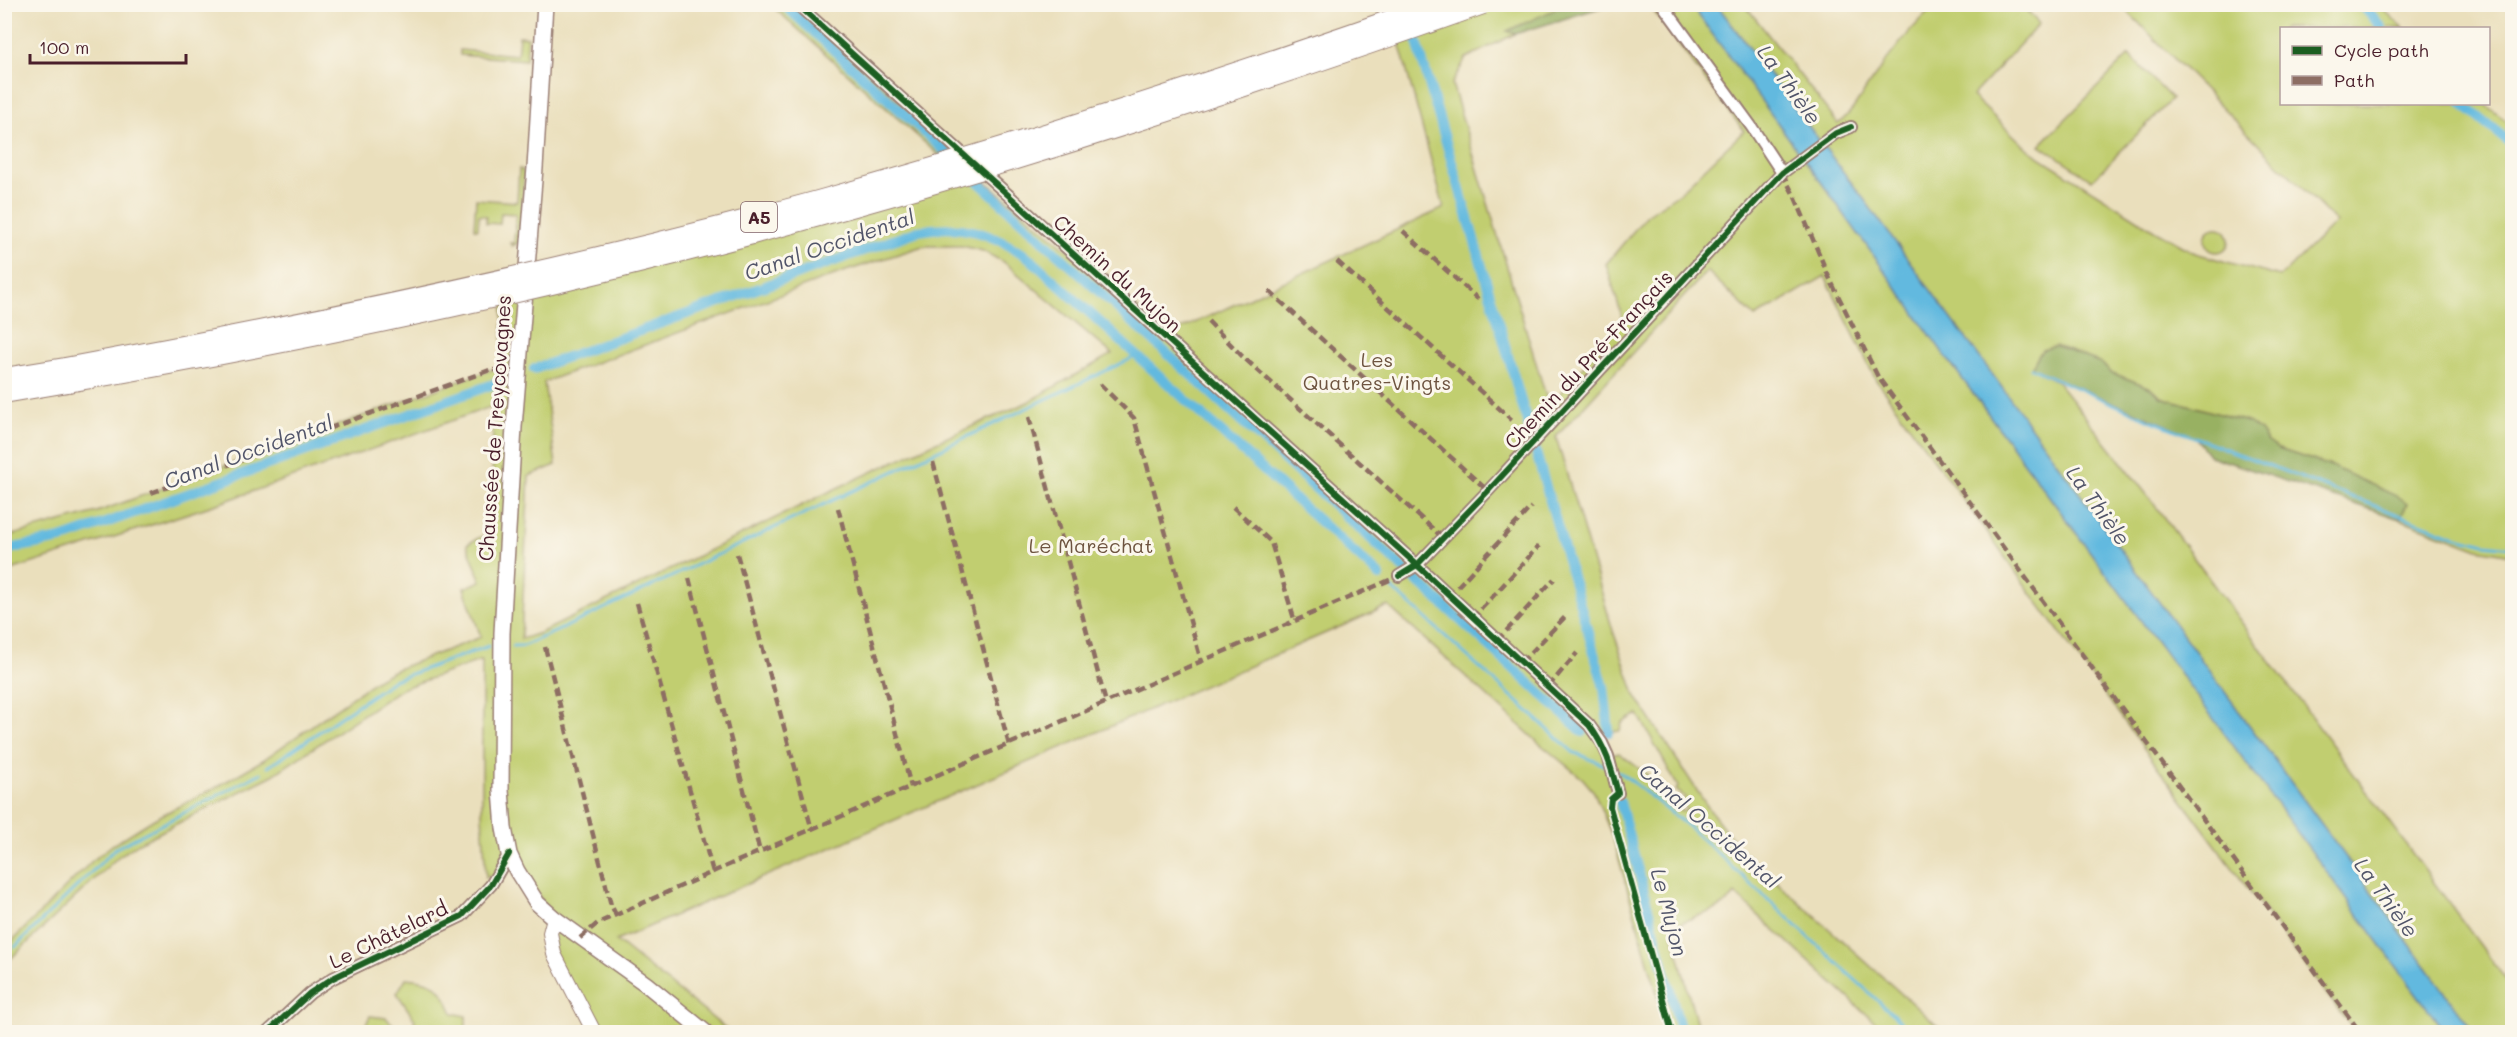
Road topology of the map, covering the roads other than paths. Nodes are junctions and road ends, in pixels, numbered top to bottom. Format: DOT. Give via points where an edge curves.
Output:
graph roads {
  1 [pos="545,4"];
  2 [pos="797,4"];
  3 [pos="1437,4"];
  4 [pos="1483,4"];
  5 [pos="1662,4"];
  6 [pos="1851,127"];
  7 [pos="1784,171"];
  8 [pos="4,378"];
  9 [pos="4,393"];
  10 [pos="1417,566"];
  11 [pos="1399,576"];
  12 [pos="1618,794"];
  13 [pos="509,854"];
  14 [pos="554,918"];
  15 [pos="268,1032"];
  16 [pos="594,1032"];
  17 [pos="705,1032"];
  1 -- 13 [label="main road, Chaussée de Treycovagnes" via="502,633 501,790"];
  2 -- 10 [label="street, Chemin du Mujon"];
  3 -- 8 [label="highway, A5, bridge" via="1081,124 749,219 364,311"];
  4 -- 9 [label="highway, A5, bridge" via="1069,143 753,234 350,330"];
  5 -- 7 [label="street"];
  6 -- 7 [label="street, Chemin du Pré-Français" via="1836,133"];
  7 -- 10 [label="street, Chemin du Pré-Français"];
  10 -- 11 [label="street, Chemin du Pré-Français"];
  10 -- 12 [label="street, Chemin du Mujon" via="1572,709 1602,743"];
  13 -- 14 [label="main road, Chaussée de Treycovagnes" via="526,888"];
  13 -- 15 [label="street, Le Châtelard" via="478,901 462,916 333,978 310,993"];
  14 -- 16 [label="street" via="550,933 554,954"];
  14 -- 17 [label="main road, Chaussée de Treycovagnes"];
}
